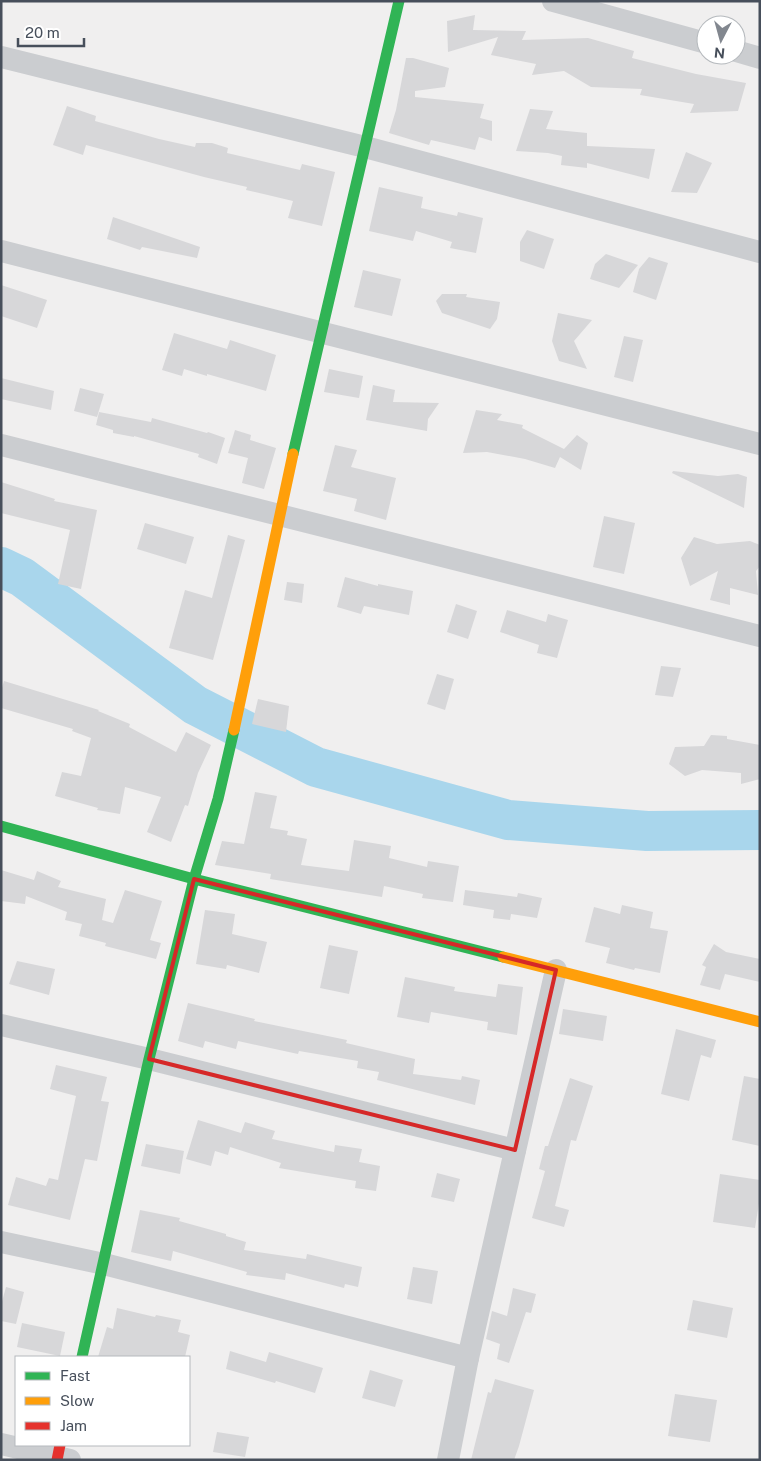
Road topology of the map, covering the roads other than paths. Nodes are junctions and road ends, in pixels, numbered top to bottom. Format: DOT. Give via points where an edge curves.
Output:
graph roads {
  1 [pos="400,1"];
  2 [pos="553,1"];
  3 [pos="696,40"];
  4 [pos="746,54"];
  5 [pos="1,57"];
  6 [pos="760,58"];
  7 [pos="365,147"];
  8 [pos="1,251"];
  9 [pos="760,252"];
  10 [pos="322,333"];
  11 [pos="760,444"];
  12 [pos="1,445"];
  13 [pos="279,516"];
  14 [pos="760,636"];
  15 [pos="1,826"];
  16 [pos="194,879"];
  17 [pos="556,970"];
  18 [pos="760,1022"];
  19 [pos="1,1025"];
  20 [pos="149,1059"];
  21 [pos="515,1150"];
  22 [pos="1,1242"];
  23 [pos="104,1264"];
  24 [pos="82,1356"];
  25 [pos="468,1358"];
  26 [pos="1,1444"];
  27 [pos="61,1455"];
  28 [pos="448,1460"];
  1 -- 7 [label="street"];
  2 -- 3 [label="street"];
  4 -- 6 [label="street"];
  5 -- 7 [label="street"];
  7 -- 9 [label="street"];
  7 -- 10 [label="street"];
  8 -- 10 [label="street"];
  10 -- 11 [label="street"];
  10 -- 13 [label="street"];
  12 -- 13 [label="street"];
  13 -- 14 [label="street"];
  13 -- 16 [label="street" via="242,698 218,799"];
  15 -- 16 [label="street"];
  16 -- 17 [label="street"];
  16 -- 20 [label="street"];
  17 -- 18 [label="street"];
  17 -- 21 [label="street"];
  19 -- 20 [label="street"];
  20 -- 21 [label="street"];
  20 -- 23 [label="street"];
  21 -- 25 [label="street"];
  22 -- 23 [label="street"];
  23 -- 24 [label="street"];
  23 -- 25 [label="street"];
  25 -- 28 [label="street"];
  26 -- 27 [label="street"];
}
